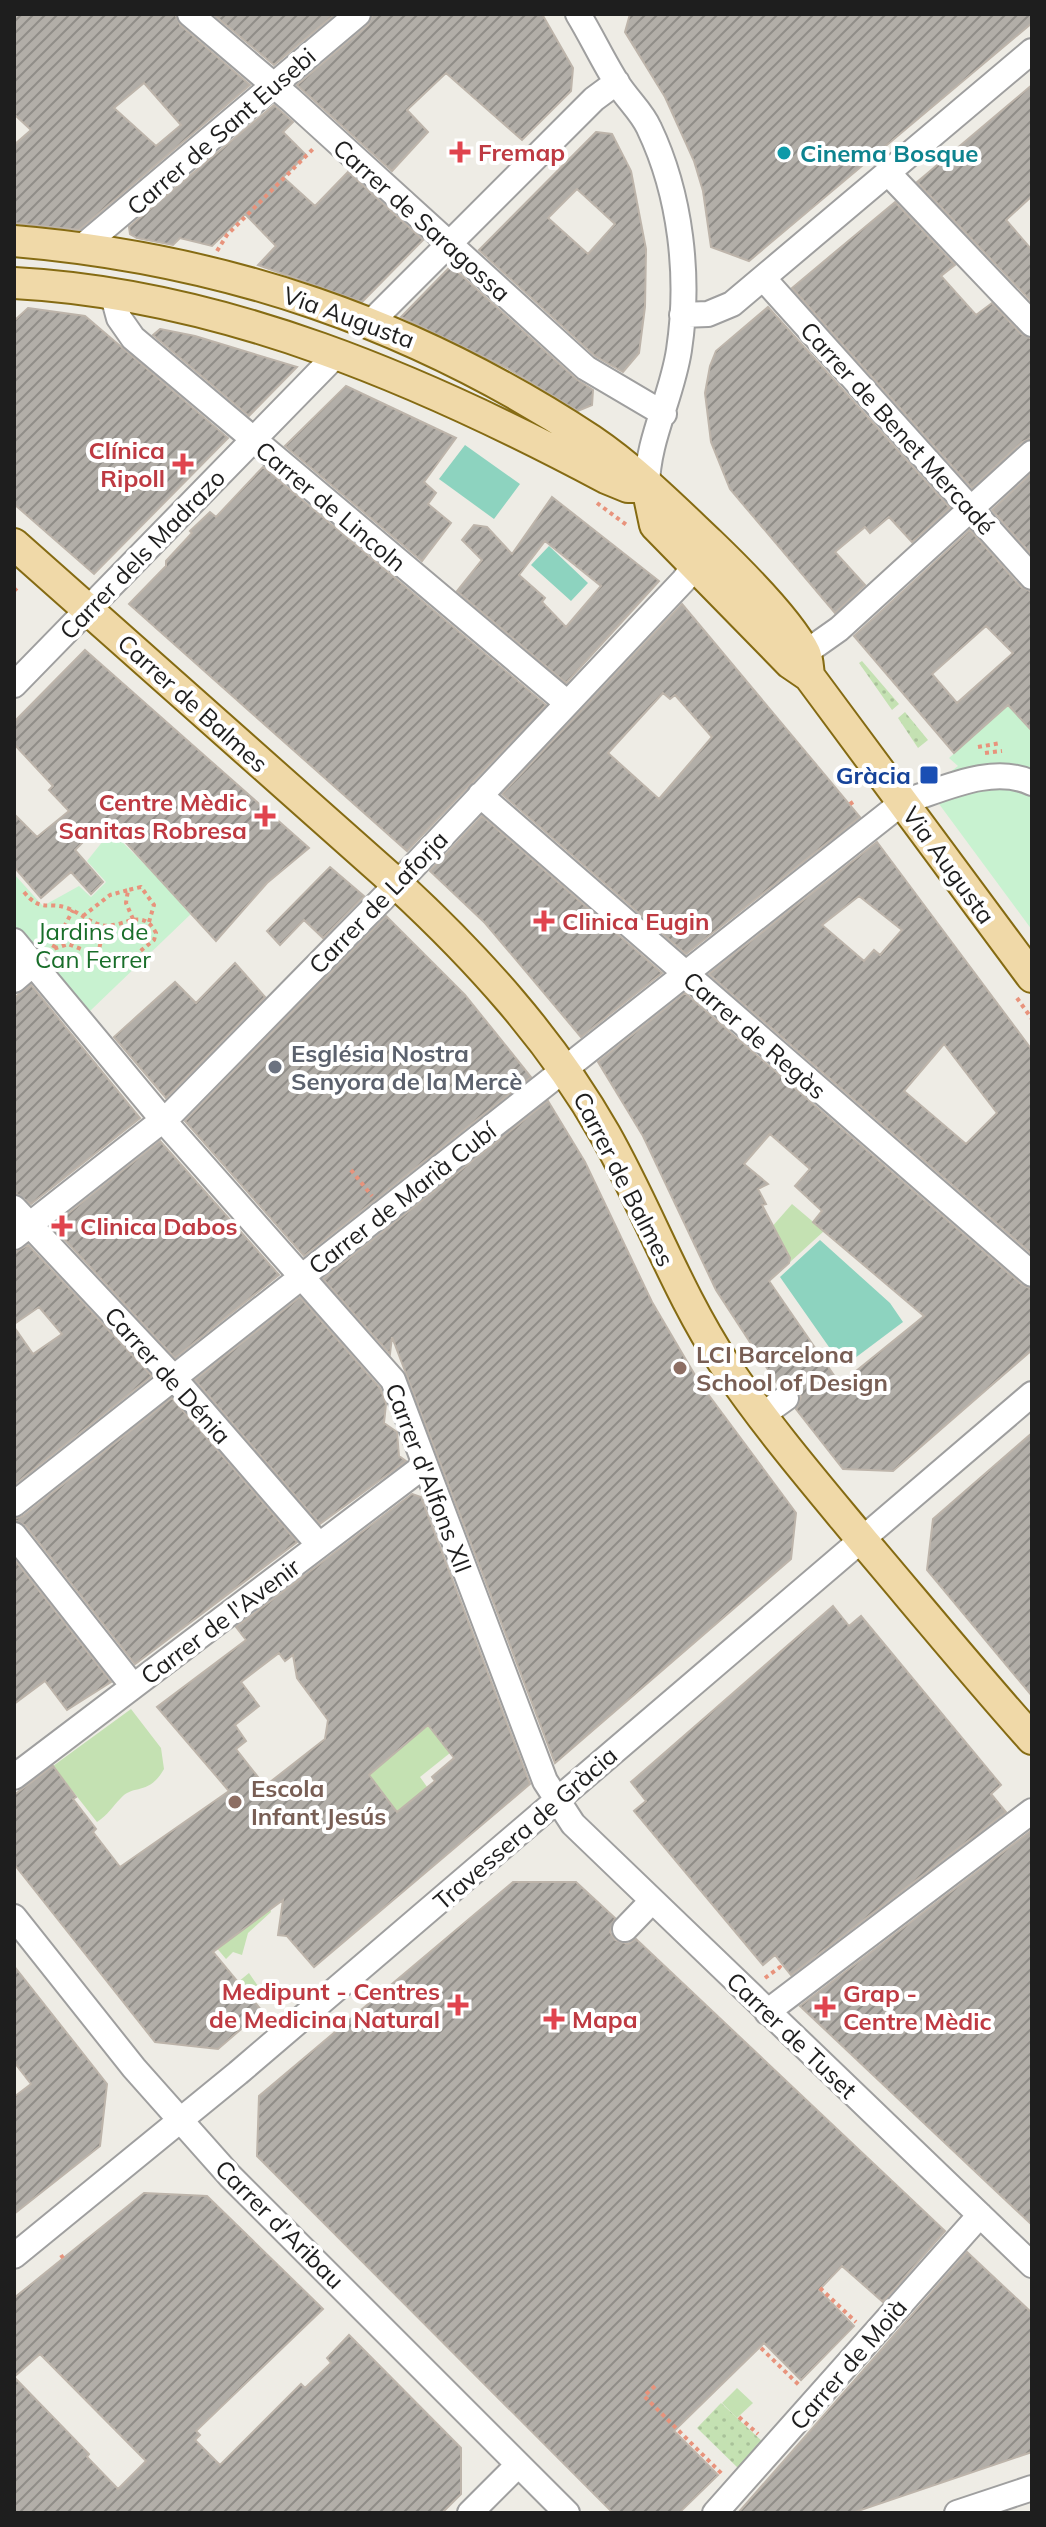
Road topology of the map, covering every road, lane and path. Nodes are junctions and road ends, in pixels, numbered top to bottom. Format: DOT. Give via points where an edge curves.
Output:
graph roads {
  1 [pos="190,14"];
  2 [pos="358,14"];
  3 [pos="588,18"];
  4 [pos="1032,51"];
  5 [pos="617,82"];
  6 [pos="271,86"];
  7 [pos="314,122"];
  8 [pos="889,174"];
  9 [pos="19,240"];
  10 [pos="83,246"];
  11 [pos="449,246"];
  12 [pos="214,257"];
  13 [pos="37,278"];
  14 [pos="764,279"];
  15 [pos="113,296"];
  16 [pos="14,304"];
  17 [pos="682,315"];
  18 [pos="371,322"];
  19 [pos="1032,324"];
  20 [pos="337,354"];
  21 [pos="664,414"];
  22 [pos="253,441"];
  23 [pos="1032,453"];
  24 [pos="647,487"];
  25 [pos="970,507"];
  26 [pos="699,533"];
  27 [pos="14,544"];
  28 [pos="695,564"];
  29 [pos="1032,577"];
  30 [pos="19,586"];
  31 [pos="14,591"];
  32 [pos="88,609"];
  33 [pos="807,665"];
  34 [pos="14,685"];
  35 [pos="566,702"];
  36 [pos="1001,743"];
  37 [pos="978,747"];
  38 [pos="1002,751"];
  39 [pos="979,754"];
  40 [pos="1032,767"];
  41 [pos="1032,783"];
  42 [pos="953,786"];
  43 [pos="480,795"];
  44 [pos="903,802"];
  45 [pos="397,884"];
  46 [pos="128,890"];
  47 [pos="24,892"];
  48 [pos="73,910"];
  49 [pos="83,916"];
  50 [pos="133,919"];
  51 [pos="149,922"];
  52 [pos="104,925"];
  53 [pos="14,941"];
  54 [pos="98,955"];
  55 [pos="43,956"];
  56 [pos="684,974"];
  57 [pos="1032,977"];
  58 [pos="14,980"];
  59 [pos="565,1069"];
  60 [pos="163,1120"];
  61 [pos="351,1170"];
  62 [pos="377,1201"];
  63 [pos="20,1223"];
  64 [pos="1032,1274"];
  65 [pos="303,1275"];
  66 [pos="173,1377"];
  67 [pos="1032,1394"];
  68 [pos="786,1398"];
  69 [pos="761,1416"];
  70 [pos="425,1465"];
  71 [pos="14,1504"];
  72 [pos="14,1535"];
  73 [pos="863,1540"];
  74 [pos="319,1545"];
  75 [pos="133,1686"];
  76 [pos="1032,1739"];
  77 [pos="14,1777"];
  78 [pos="557,1801"];
  79 [pos="1032,1811"];
  80 [pos="651,1902"];
  81 [pos="14,1917"];
  82 [pos="625,1929"];
  83 [pos="780,1967"];
  84 [pos="765,1979"];
  85 [pos="767,2012"];
  86 [pos="180,2120"];
  87 [pos="980,2215"];
  88 [pos="14,2256"];
  89 [pos="1032,2265"];
  90 [pos="820,2288"];
  91 [pos="853,2320"];
  92 [pos="761,2348"];
  93 [pos="655,2386"];
  94 [pos="804,2390"];
  95 [pos="739,2417"];
  96 [pos="763,2440"];
  97 [pos="518,2465"];
  98 [pos="726,2479"];
  99 [pos="1032,2488"];
  100 [pos="470,2513"];
  101 [pos="567,2513"];
  102 [pos="715,2513"];
  103 [pos="957,2513"];
  1 -- 6 [label="street, Carrer de Saragossa"];
  2 -- 6 [label="street, Carrer de Sant Eusebi"];
  3 -- 5 [label="street"];
  4 -- 8 [label="street"];
  5 -- 11 [label="street"];
  5 -- 17 [label="street" via="648,125 669,173"];
  6 -- 7 [label="street, Carrer de Saragossa"];
  6 -- 10 [label="street, Carrer de Sant Eusebi"];
  7 -- 11 [label="street, Carrer de Saragossa"];
  7 -- 12 [label="path" via="308,128 316,146 311,153 227,235"];
  8 -- 14 [label="street"];
  8 -- 19 [label="street"];
  9 -- 10 [label="main road, Via Augusta"];
  9 -- 13 [label="main road"];
  10 -- 13 [label="main road"];
  10 -- 18 [label="main road, Via Augusta" via="224,274"];
  11 -- 18 [label="street"];
  11 -- 21 [label="street, Carrer de Saragossa" via="586,368"];
  13 -- 15 [label="main road, Via Augusta"];
  13 -- 16 [label="street"];
  14 -- 17 [label="street" via="727,308"];
  14 -- 25 [label="street, Carrer de Benet Mercadé"];
  15 -- 20 [label="main road, Via Augusta" via="195,311"];
  15 -- 22 [label="street, Carrer de Lincoln" via="119,318 133,338"];
  17 -- 21 [label="street"];
  18 -- 20 [label="main road"];
  18 -- 24 [label="main road, Via Augusta" via="517,396 592,441"];
  20 -- 22 [label="street, Carrer dels Madrazo"];
  20 -- 24 [label="main road, Via Augusta" via="606,478 628,487"];
  21 -- 24 [label="street" via="651,452"];
  22 -- 32 [label="street, Carrer dels Madrazo"];
  22 -- 35 [label="street, Carrer de Lincoln"];
  23 -- 25 [label="street"];
  24 -- 26 [label="main road, Via Augusta"];
  24 -- 28 [label="main road, Via Augusta" via="655,525"];
  25 -- 29 [label="street, Carrer de Benet Mercadé"];
  25 -- 33 [label="street"];
  26 -- 28 [label="street"];
  26 -- 33 [label="main road, Via Augusta" via="735,567"];
  27 -- 32 [label="main road, Carrer de Balmes"];
  28 -- 33 [label="main road, Via Augusta" via="790,663"];
  28 -- 35 [label="street, Carrer de Laforja"];
  30 -- 31 [label="path"];
  32 -- 34 [label="street, Carrer dels Madrazo"];
  32 -- 45 [label="main road, Carrer de Balmes"];
  33 -- 44 [label="main road, Via Augusta"];
  35 -- 43 [label="street, Carrer de Laforja"];
  36 -- 37 [label="path"];
  38 -- 39 [label="path"];
  40 -- 42 [label="street" via="1006,762 977,766 961,774"];
  41 -- 42 [label="street" via="1001,777"];
  42 -- 44 [label="street, Carrer de Marià Cubí"];
  43 -- 45 [label="street, Carrer de Laforja"];
  43 -- 56 [label="street, Carrer de Regàs"];
  44 -- 56 [label="street, Carrer de Marià Cubí" via="837,861"];
  44 -- 57 [label="main road, Via Augusta"];
  45 -- 59 [label="main road, Carrer de Balmes" via="485,971"];
  45 -- 60 [label="street, Carrer de Laforja"];
  46 -- 49 [label="path" via="110,895"];
  46 -- 50 [label="path" via="126,903"];
  46 -- 51 [label="path" via="147,891 154,905"];
  47 -- 48 [label="path" via="42,907"];
  48 -- 49 [label="path"];
  48 -- 55 [label="path"];
  49 -- 52 [label="path"];
  50 -- 51 [label="path"];
  50 -- 52 [label="path"];
  51 -- 54 [label="path" via="154,940 132,961 117,965"];
  52 -- 54 [label="path"];
  53 -- 55 [label="street, Carrer d'Alfons XII"];
  54 -- 55 [label="path" via="68,944"];
  55 -- 58 [label="street"];
  55 -- 60 [label="street, Carrer d'Alfons XII"];
  56 -- 59 [label="street, Carrer de Marià Cubí"];
  56 -- 64 [label="street, Carrer de Regàs"];
  59 -- 65 [label="street, Carrer de Marià Cubí"];
  59 -- 69 [label="main road, Carrer de Balmes" via="605,1134 709,1339"];
  60 -- 63 [label="street, Carrer de Laforja"];
  60 -- 65 [label="street, Carrer d'Alfons XII"];
  61 -- 62 [label="path"];
  63 -- 66 [label="street, Carrer de Dénia"];
  65 -- 66 [label="street, Carrer de Marià Cubí"];
  65 -- 70 [label="street, Carrer d'Alfons XII" via="389,1374"];
  66 -- 71 [label="street, Carrer de Marià Cubí"];
  66 -- 74 [label="street, Carrer de Dénia"];
  67 -- 73 [label="street, Travessera de Gràcia"];
  68 -- 69 [label="street"];
  69 -- 73 [label="main road, Carrer de Balmes"];
  70 -- 74 [label="street, Carrer de l'Avenir"];
  70 -- 78 [label="street, Carrer d'Alfons XII"];
  72 -- 75 [label="street"];
  73 -- 76 [label="main road, Carrer de Balmes"];
  73 -- 78 [label="street, Travessera de Gràcia"];
  74 -- 75 [label="street, Carrer de l'Avenir"];
  75 -- 77 [label="street, Carrer de l'Avenir"];
  78 -- 80 [label="street, Carrer de Tuset"];
  78 -- 86 [label="street, Travessera de Gràcia"];
  79 -- 85 [label="street"];
  80 -- 82 [label="street"];
  80 -- 85 [label="street, Carrer de Tuset"];
  81 -- 86 [label="street, Carrer d'Aribau"];
  83 -- 84 [label="path, Carrer de Tuset"];
  85 -- 87 [label="street, Carrer de Tuset"];
  86 -- 88 [label="street, Travessera de Gràcia"];
  86 -- 97 [label="street, Carrer d'Aribau"];
  87 -- 89 [label="street, Carrer de Tuset"];
  87 -- 102 [label="street, Carrer de Moià"];
  90 -- 91 [label="path"];
  92 -- 94 [label="path"];
  93 -- 98 [label="path" via="643,2398"];
  95 -- 96 [label="path"];
  97 -- 100 [label="street"];
  97 -- 101 [label="street, Carrer d'Aribau"];
  99 -- 103 [label="street"];
}
